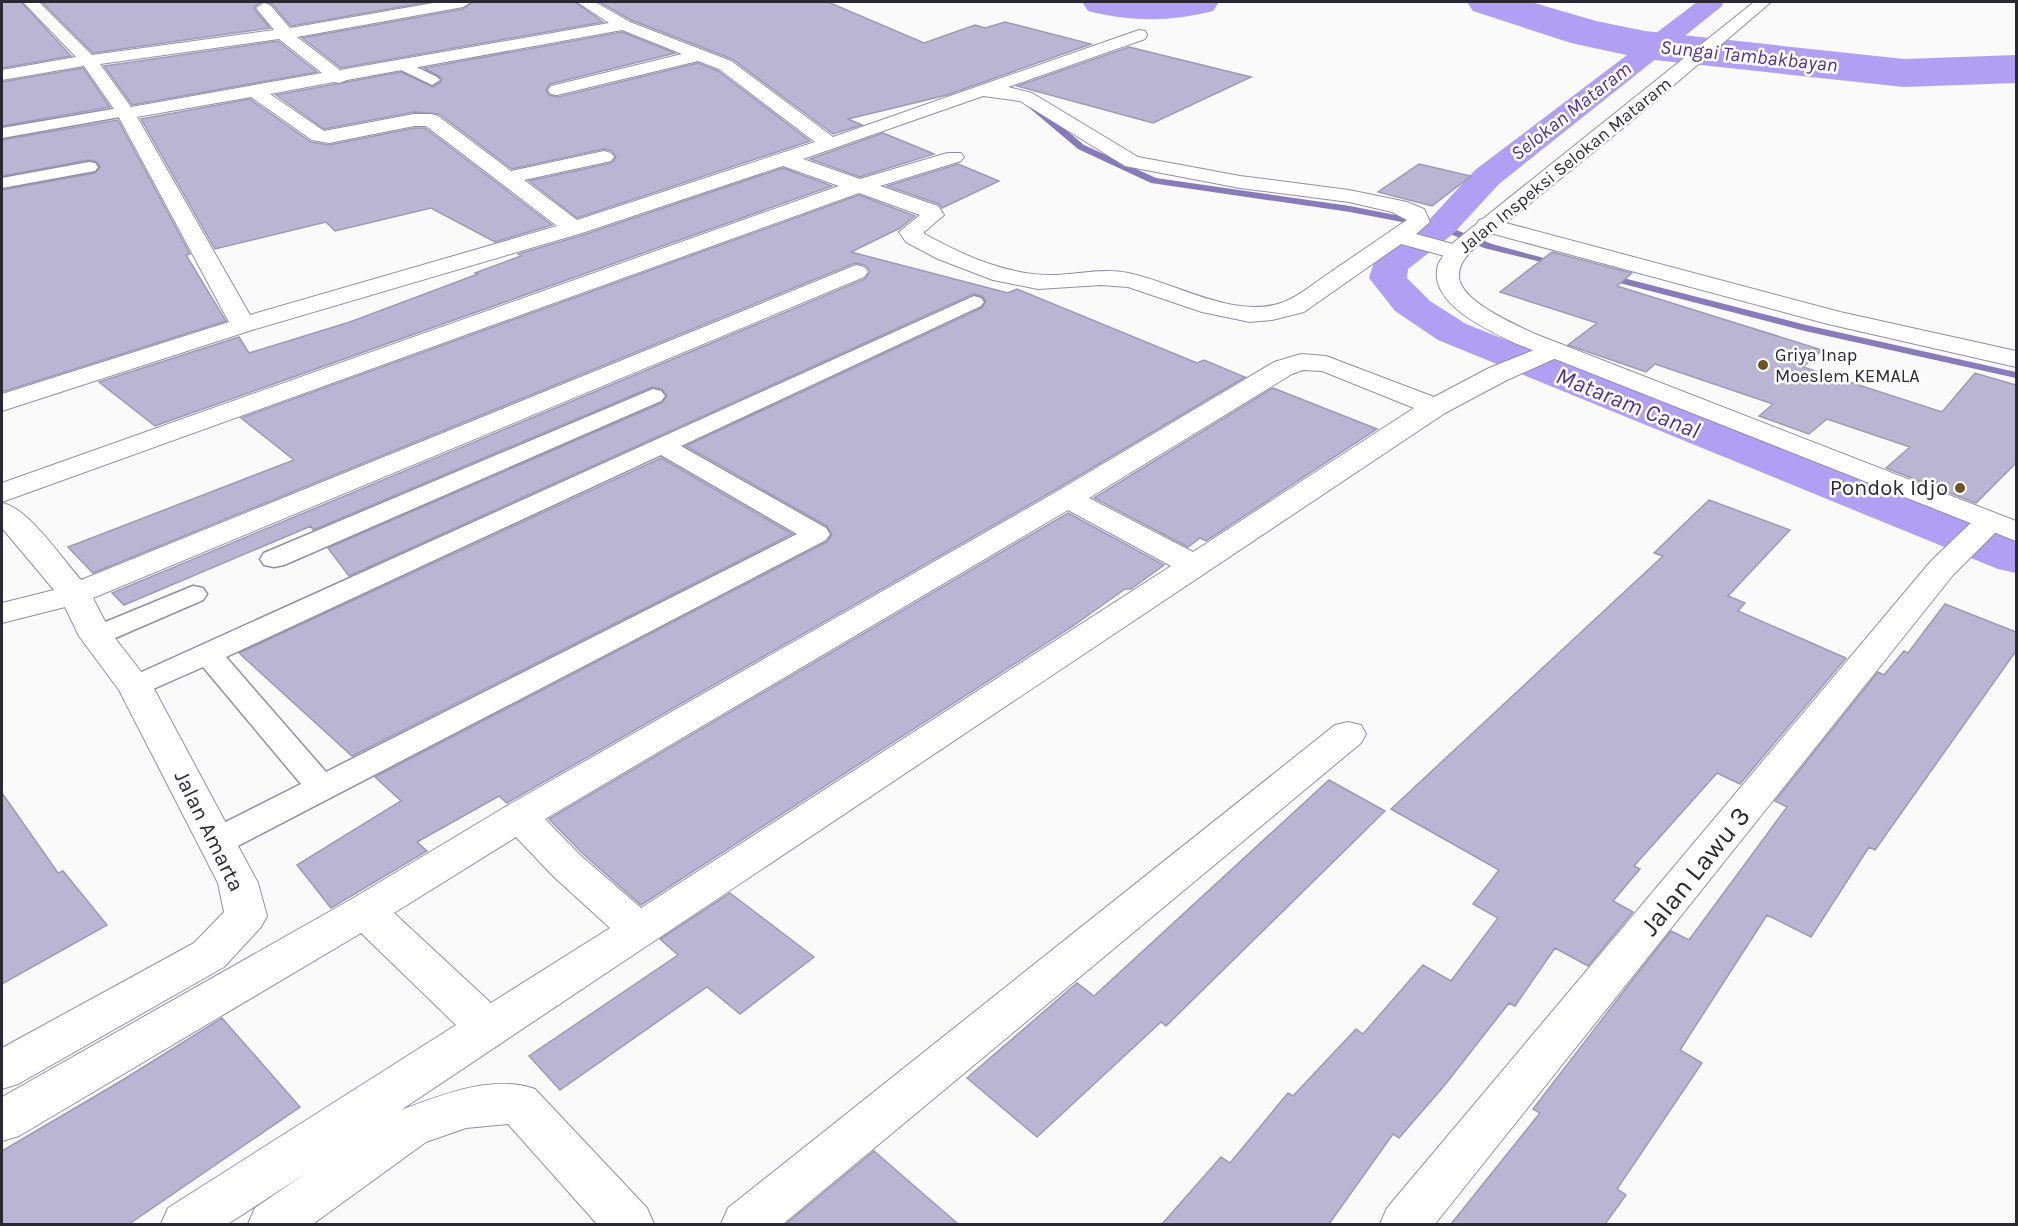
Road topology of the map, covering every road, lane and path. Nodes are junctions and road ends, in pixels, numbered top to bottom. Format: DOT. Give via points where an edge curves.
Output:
graph roads {
  1 [pos="31,2"];
  2 [pos="452,2"];
  3 [pos="585,2"];
  4 [pos="1763,2"];
  5 [pos="264,8"];
  6 [pos="624,25"];
  7 [pos="282,33"];
  8 [pos="1139,35"];
  9 [pos="700,55"];
  10 [pos="88,60"];
  11 [pos="404,66"];
  12 [pos="2,75"];
  13 [pos="339,78"];
  14 [pos="432,80"];
  15 [pos="991,88"];
  16 [pos="557,90"];
  17 [pos="254,91"];
  18 [pos="126,112"];
  19 [pos="2,133"];
  20 [pos="830,144"];
  21 [pos="604,157"];
  22 [pos="954,157"];
  23 [pos="783,159"];
  24 [pos="89,167"];
  25 [pos="506,178"];
  26 [pos="2,183"];
  27 [pos="856,187"];
  28 [pos="574,228"];
  29 [pos="1402,238"];
  30 [pos="1464,241"];
  31 [pos="856,272"];
  32 [pos="974,302"];
  33 [pos="243,325"];
  34 [pos="1545,354"];
  35 [pos="2016,359"];
  36 [pos="652,396"];
  37 [pos="2,403"];
  38 [pos="1435,407"];
  39 [pos="662,445"];
  40 [pos="2,493"];
  41 [pos="1067,498"];
  42 [pos="8,526"];
  43 [pos="1985,535"];
  44 [pos="274,559"];
  45 [pos="1194,565"];
  46 [pos="75,594"];
  47 [pos="193,594"];
  48 [pos="2,613"];
  49 [pos="96,636"];
  50 [pos="208,654"];
  51 [pos="135,687"];
  52 [pos="1348,734"];
  53 [pos="321,787"];
  54 [pos="519,817"];
  55 [pos="216,842"];
  56 [pos="365,911"];
  57 [pos="639,930"];
  58 [pos="489,1029"];
  59 [pos="2,1070"];
  60 [pos="2,1121"];
  61 [pos="186,1224"];
  62 [pos="273,1224"];
  63 [pos="628,1224"];
  64 [pos="746,1224"];
  65 [pos="1405,1224"];
  1 -- 10 [label="street"];
  2 -- 7 [label="street"];
  3 -- 6 [label="street"];
  4 -- 30 [label="street, Jalan Inspeksi Selokan Mataram" via="1627,115"];
  5 -- 7 [label="street"];
  6 -- 9 [label="street"];
  6 -- 11 [label="street"];
  7 -- 10 [label="street"];
  7 -- 13 [label="street"];
  8 -- 15 [label="street"];
  9 -- 16 [label="street"];
  9 -- 20 [label="street" via="725,65"];
  10 -- 12 [label="street"];
  10 -- 18 [label="street"];
  11 -- 13 [label="street"];
  11 -- 14 [label="lane"];
  13 -- 17 [label="street"];
  15 -- 20 [label="street"];
  15 -- 29 [label="street" via="1026,97 1132,162 1399,207 1416,214 1419,222"];
  17 -- 18 [label="street"];
  17 -- 25 [label="street" via="319,136 431,120"];
  18 -- 19 [label="lane"];
  18 -- 33 [label="street"];
  20 -- 23 [label="street"];
  21 -- 25 [label="street"];
  22 -- 27 [label="street"];
  23 -- 27 [label="street"];
  23 -- 28 [label="street"];
  24 -- 26 [label="lane"];
  25 -- 28 [label="street"];
  27 -- 29 [label="street" via="930,211 933,215 910,232 914,237 976,266 1023,281 1103,277 1127,280 1230,313 1254,315 1295,307"];
  27 -- 40 [label="street"];
  28 -- 33 [label="street"];
  29 -- 30 [label="street"];
  30 -- 34 [label="street, Jalan Inspeksi Selokan Mataram" via="1448,267 1448,281 1459,300"];
  30 -- 35 [label="street"];
  31 -- 46 [label="street"];
  32 -- 39 [label="lane"];
  33 -- 37 [label="street"];
  34 -- 38 [label="street"];
  34 -- 43 [label="street, Jalan Inspeksi Selokan Mataram"];
  36 -- 44 [label="lane"];
  38 -- 41 [label="street" via="1326,364 1301,362 1283,368"];
  38 -- 45 [label="street"];
  39 -- 50 [label="lane"];
  39 -- 53 [label="lane" via="817,534"];
  41 -- 45 [label="street"];
  41 -- 54 [label="street"];
  42 -- 46 [label="street, Jalan Amarta"];
  43 -- 65 [label="street, Jalan Lawu 3"];
  45 -- 57 [label="street"];
  46 -- 48 [label="street"];
  46 -- 49 [label="street, Jalan Amarta"];
  47 -- 49 [label="lane"];
  49 -- 51 [label="street, Jalan Amarta"];
  50 -- 51 [label="lane"];
  50 -- 53 [label="lane"];
  51 -- 55 [label="street, Jalan Amarta"];
  52 -- 64 [label="street"];
  53 -- 55 [label="lane"];
  54 -- 56 [label="street"];
  54 -- 57 [label="street"];
  55 -- 59 [label="street, Jalan Amarta" via="238,883 246,916 210,955"];
  56 -- 58 [label="street"];
  56 -- 60 [label="street"];
  57 -- 58 [label="street"];
  58 -- 61 [label="street"];
  62 -- 63 [label="street" via="410,1127 466,1108 518,1103"];
}
